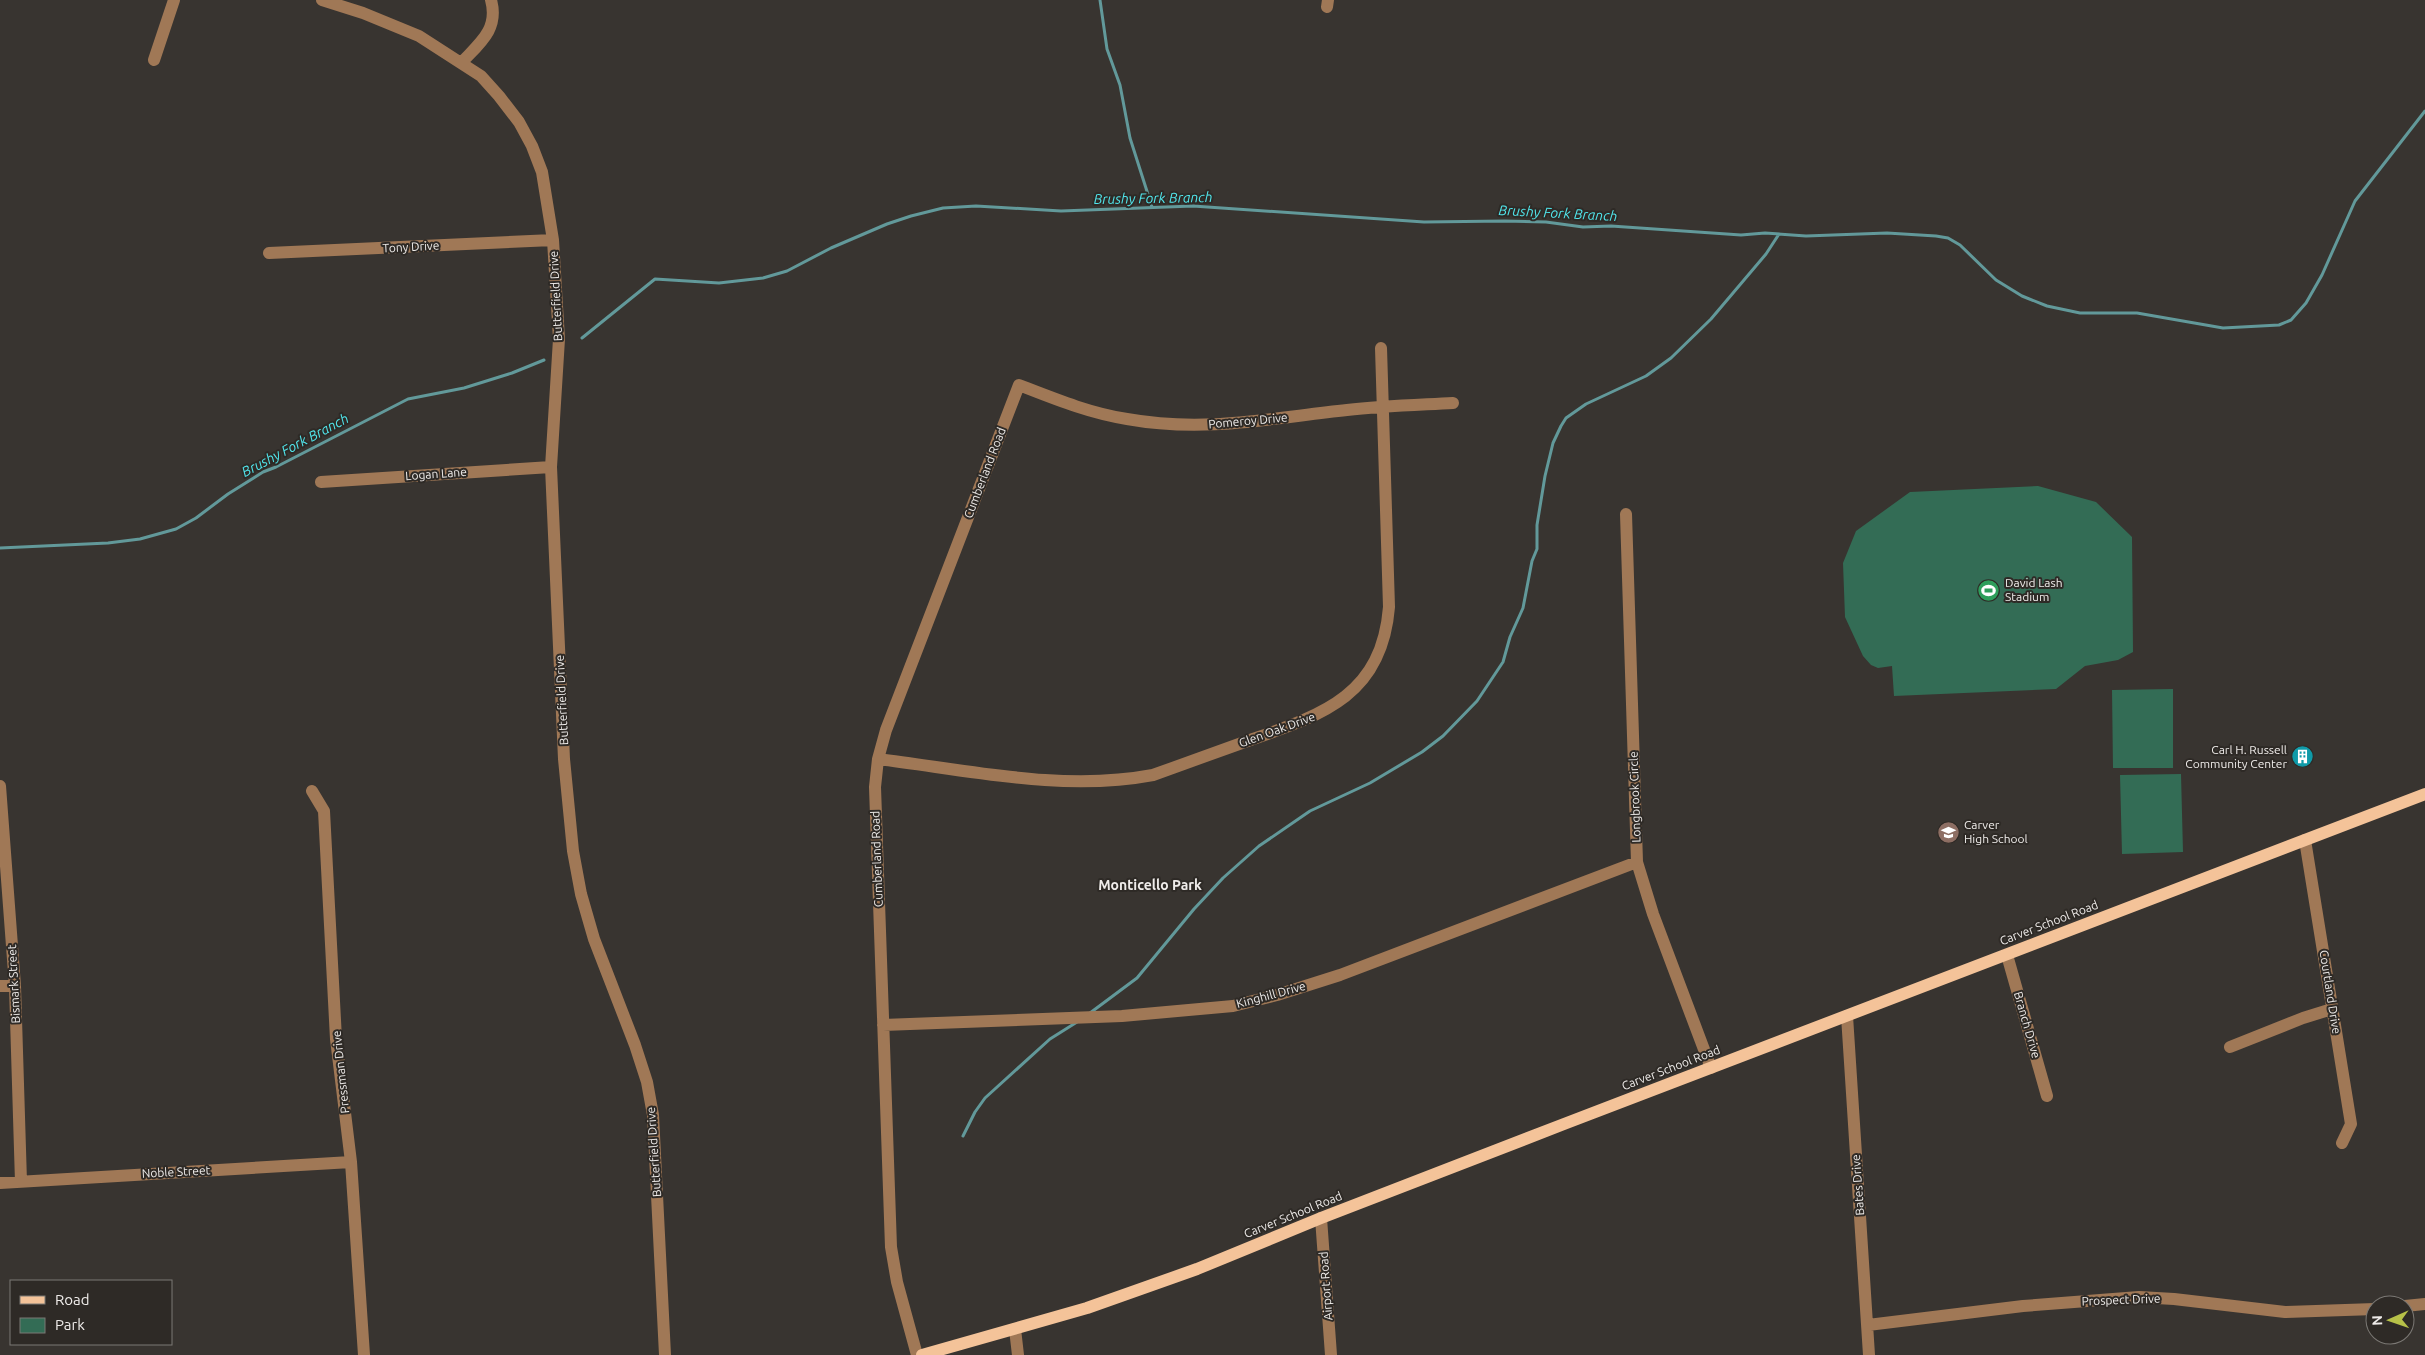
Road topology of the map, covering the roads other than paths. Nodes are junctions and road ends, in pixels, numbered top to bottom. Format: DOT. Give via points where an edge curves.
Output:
graph roads {
  1 [pos="174,0"];
  2 [pos="322,0"];
  3 [pos="492,0"];
  4 [pos="154,60"];
  5 [pos="462,62"];
  6 [pos="553,240"];
  7 [pos="269,253"];
  8 [pos="1381,348"];
  9 [pos="1019,385"];
  10 [pos="1453,403"];
  11 [pos="1384,406"];
  12 [pos="551,467"];
  13 [pos="321,482"];
  14 [pos="1626,514"];
  15 [pos="878,759"];
  16 [pos="0,786"];
  17 [pos="312,791"];
  18 [pos="2425,794"];
  19 [pos="2305,840"];
  20 [pos="1637,862"];
  21 [pos="2007,954"];
  22 [pos="0,986"];
  23 [pos="15,986"];
  24 [pos="2332,1009"];
  25 [pos="1847,1016"];
  26 [pos="883,1025"];
  27 [pos="2230,1047"];
  28 [pos="1711,1068"];
  29 [pos="2047,1096"];
  30 [pos="2342,1143"];
  31 [pos="351,1162"];
  32 [pos="21,1182"];
  33 [pos="0,1183"];
  34 [pos="1321,1218"];
  35 [pos="2365,1308"];
  36 [pos="1868,1325"];
  37 [pos="1015,1329"];
  38 [pos="364,1355"];
  39 [pos="665,1355"];
  40 [pos="917,1355"];
  41 [pos="922,1355"];
  42 [pos="1018,1355"];
  43 [pos="1331,1355"];
  44 [pos="1869,1355"];
  1 -- 4 [label="street"];
  2 -- 5 [label="street, Butterfield Drive" via="419,36"];
  3 -- 5 [label="street" via="494,15 491,29"];
  5 -- 6 [label="street, Butterfield Drive" via="500,96 532,146 542,172"];
  6 -- 7 [label="street, Tony Drive"];
  6 -- 12 [label="street, Butterfield Drive" via="559,340"];
  8 -- 11 [label="street, Glen Oak Drive"];
  9 -- 11 [label="street, Pomeroy Drive" via="1084,410 1128,420 1166,423 1235,424"];
  9 -- 15 [label="street, Cumberland Road" via="886,730"];
  10 -- 11 [label="street, Pomeroy Drive"];
  11 -- 15 [label="street, Glen Oak Drive" via="1387,629 1380,651 1365,676 1331,708 1153,775 1128,780 1057,781"];
  12 -- 13 [label="street, Logan Lane"];
  12 -- 39 [label="street, Butterfield Drive" via="564,760 573,851 594,939 647,1082 653,1115"];
  14 -- 20 [label="street, Longbrook Circle"];
  15 -- 26 [label="street, Cumberland Road" via="875,836"];
  16 -- 23 [label="street, Bismark Street"];
  17 -- 31 [label="street, Pressman Drive" via="324,811 336,1039"];
  18 -- 19 [label="main road, Carver School Road"];
  19 -- 21 [label="main road, Carver School Road"];
  19 -- 24 [label="street, Courtland Drive"];
  20 -- 26 [label="street, Kinghill Drive" via="1340,975 1233,1006 1122,1016"];
  20 -- 28 [label="street, Longbrook Circle" via="1650,906"];
  21 -- 25 [label="main road, Carver School Road"];
  21 -- 29 [label="street, Branch Drive"];
  22 -- 23 [label="street"];
  23 -- 32 [label="street, Bismark Street"];
  24 -- 27 [label="street"];
  24 -- 30 [label="street, Courtland Drive" via="2351,1124"];
  25 -- 28 [label="main road, Carver School Road"];
  25 -- 36 [label="street, Bates Drive"];
  26 -- 40 [label="street, Cumberland Road" via="891,1247"];
  28 -- 34 [label="main road, Carver School Road"];
  31 -- 32 [label="street, Noble Street"];
  31 -- 38 [label="street, Pressman Drive"];
  32 -- 33 [label="street, Noble Street"];
  34 -- 37 [label="main road, Carver School Road" via="1147,1288"];
  34 -- 43 [label="street, Airport Road"];
  35 -- 36 [label="street, Prospect Drive" via="2285,1312 2139,1298 2023,1306"];
  36 -- 44 [label="street, Bates Drive"];
  37 -- 41 [label="main road, Carver School Road"];
  37 -- 42 [label="street"];
}
